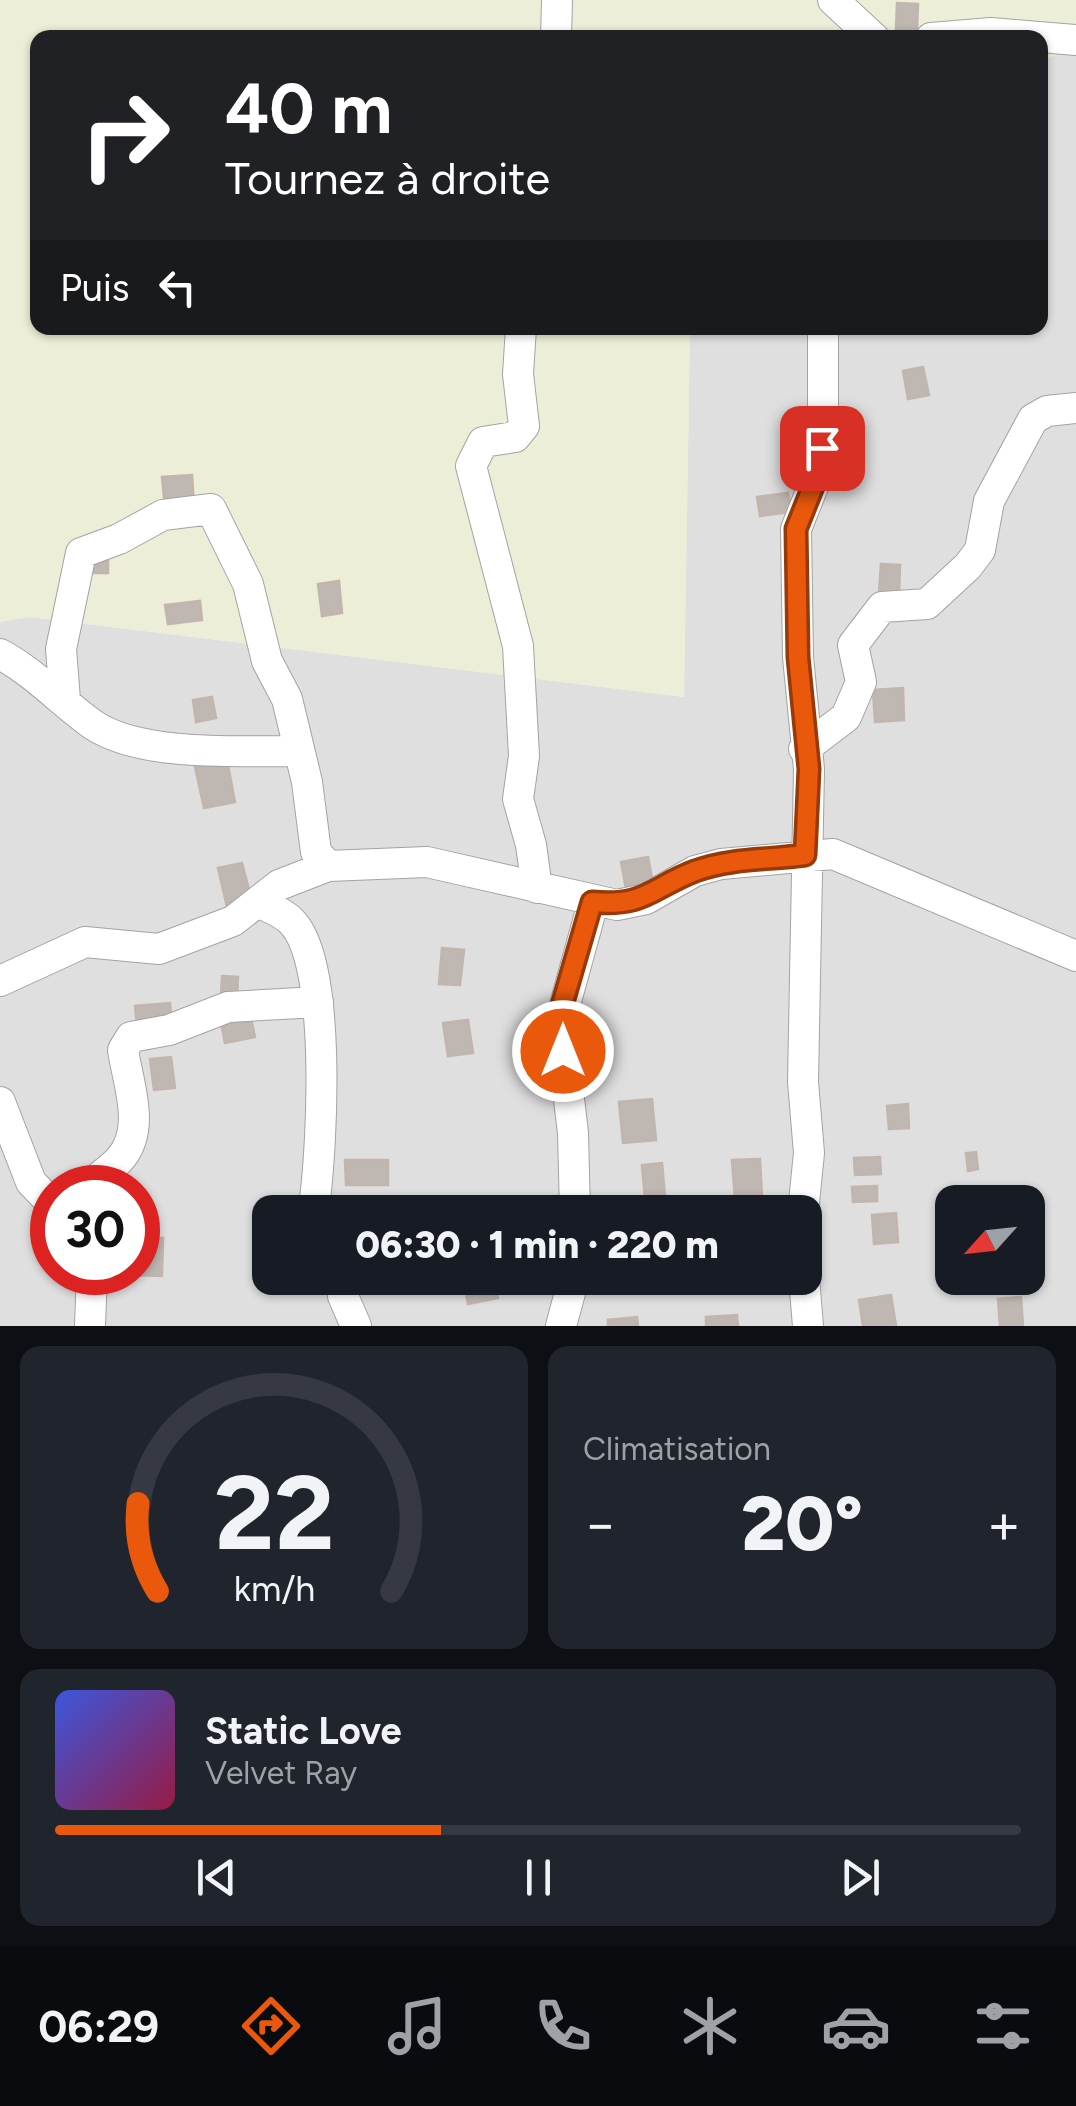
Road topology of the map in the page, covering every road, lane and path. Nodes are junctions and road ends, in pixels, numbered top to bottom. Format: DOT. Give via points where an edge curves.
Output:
graph roads {
  1 [pos="558,0"];
  2 [pos="825,0"];
  3 [pos="833,0"];
  4 [pos="556,30"];
  5 [pos="833,30"];
  6 [pos="865,30"];
  7 [pos="1048,37"];
  8 [pos="1076,40"];
  9 [pos="521,335"];
  10 [pos="823,335"];
  11 [pos="1076,408"];
  12 [pos="0,654"];
  13 [pos="65,700"];
  14 [pos="804,749"];
  15 [pos="297,751"];
  16 [pos="805,855"];
  17 [pos="328,866"];
  18 [pos="537,888"];
  19 [pos="258,902"];
  20 [pos="592,902"];
  21 [pos="1076,956"];
  22 [pos="0,982"];
  23 [pos="318,1002"];
  24 [pos="0,1102"];
  25 [pos="114,1165"];
  26 [pos="30,1179"];
  27 [pos="315,1195"];
  28 [pos="575,1195"];
  29 [pos="805,1195"];
  30 [pos="91,1295"];
  31 [pos="343,1295"];
  32 [pos="570,1295"];
  33 [pos="805,1295"];
  34 [pos="90,1326"];
  35 [pos="356,1326"];
  36 [pos="562,1326"];
  37 [pos="808,1326"];
  1 -- 4 [label="street"];
  2 -- 5 [label="street"];
  3 -- 6 [label="street"];
  7 -- 8 [label="street"];
  9 -- 18 [label="street" via="524,426 515,437 483,442 471,466 518,646 524,756 518,799"];
  10 -- 14 [label="street" via="822,448 796,529"];
  11 -- 14 [label="street" via="1034,420 985,512 980,550 953,583 927,604 891,604 868,621 853,645 861,682 846,717"];
  12 -- 13 [label="street"];
  13 -- 15 [label="street" via="106,732 170,748"];
  13 -- 15 [label="street" via="61,649 81,553 163,515 212,509 248,584 267,661 287,698"];
  14 -- 16 [label="street"];
  15 -- 17 [label="street" via="316,852"];
  16 -- 20 [label="street" via="721,864 646,899"];
  16 -- 21 [label="street" via="858,861"];
  16 -- 29 [label="street"];
  17 -- 18 [label="street" via="427,862"];
  17 -- 19 [label="street" via="278,885"];
  18 -- 20 [label="street"];
  19 -- 22 [label="street" via="233,921 159,950 85,942"];
  19 -- 23 [label="street" via="292,922 310,961"];
  20 -- 28 [label="street" via="560,1023"];
  23 -- 25 [label="street" via="228,1007 131,1037 124,1050 134,1110 131,1135"];
  23 -- 27 [label="street"];
  24 -- 26 [label="street"];
  30 -- 34 [label="street"];
  31 -- 35 [label="street"];
  32 -- 36 [label="street"];
  33 -- 37 [label="street"];
}
